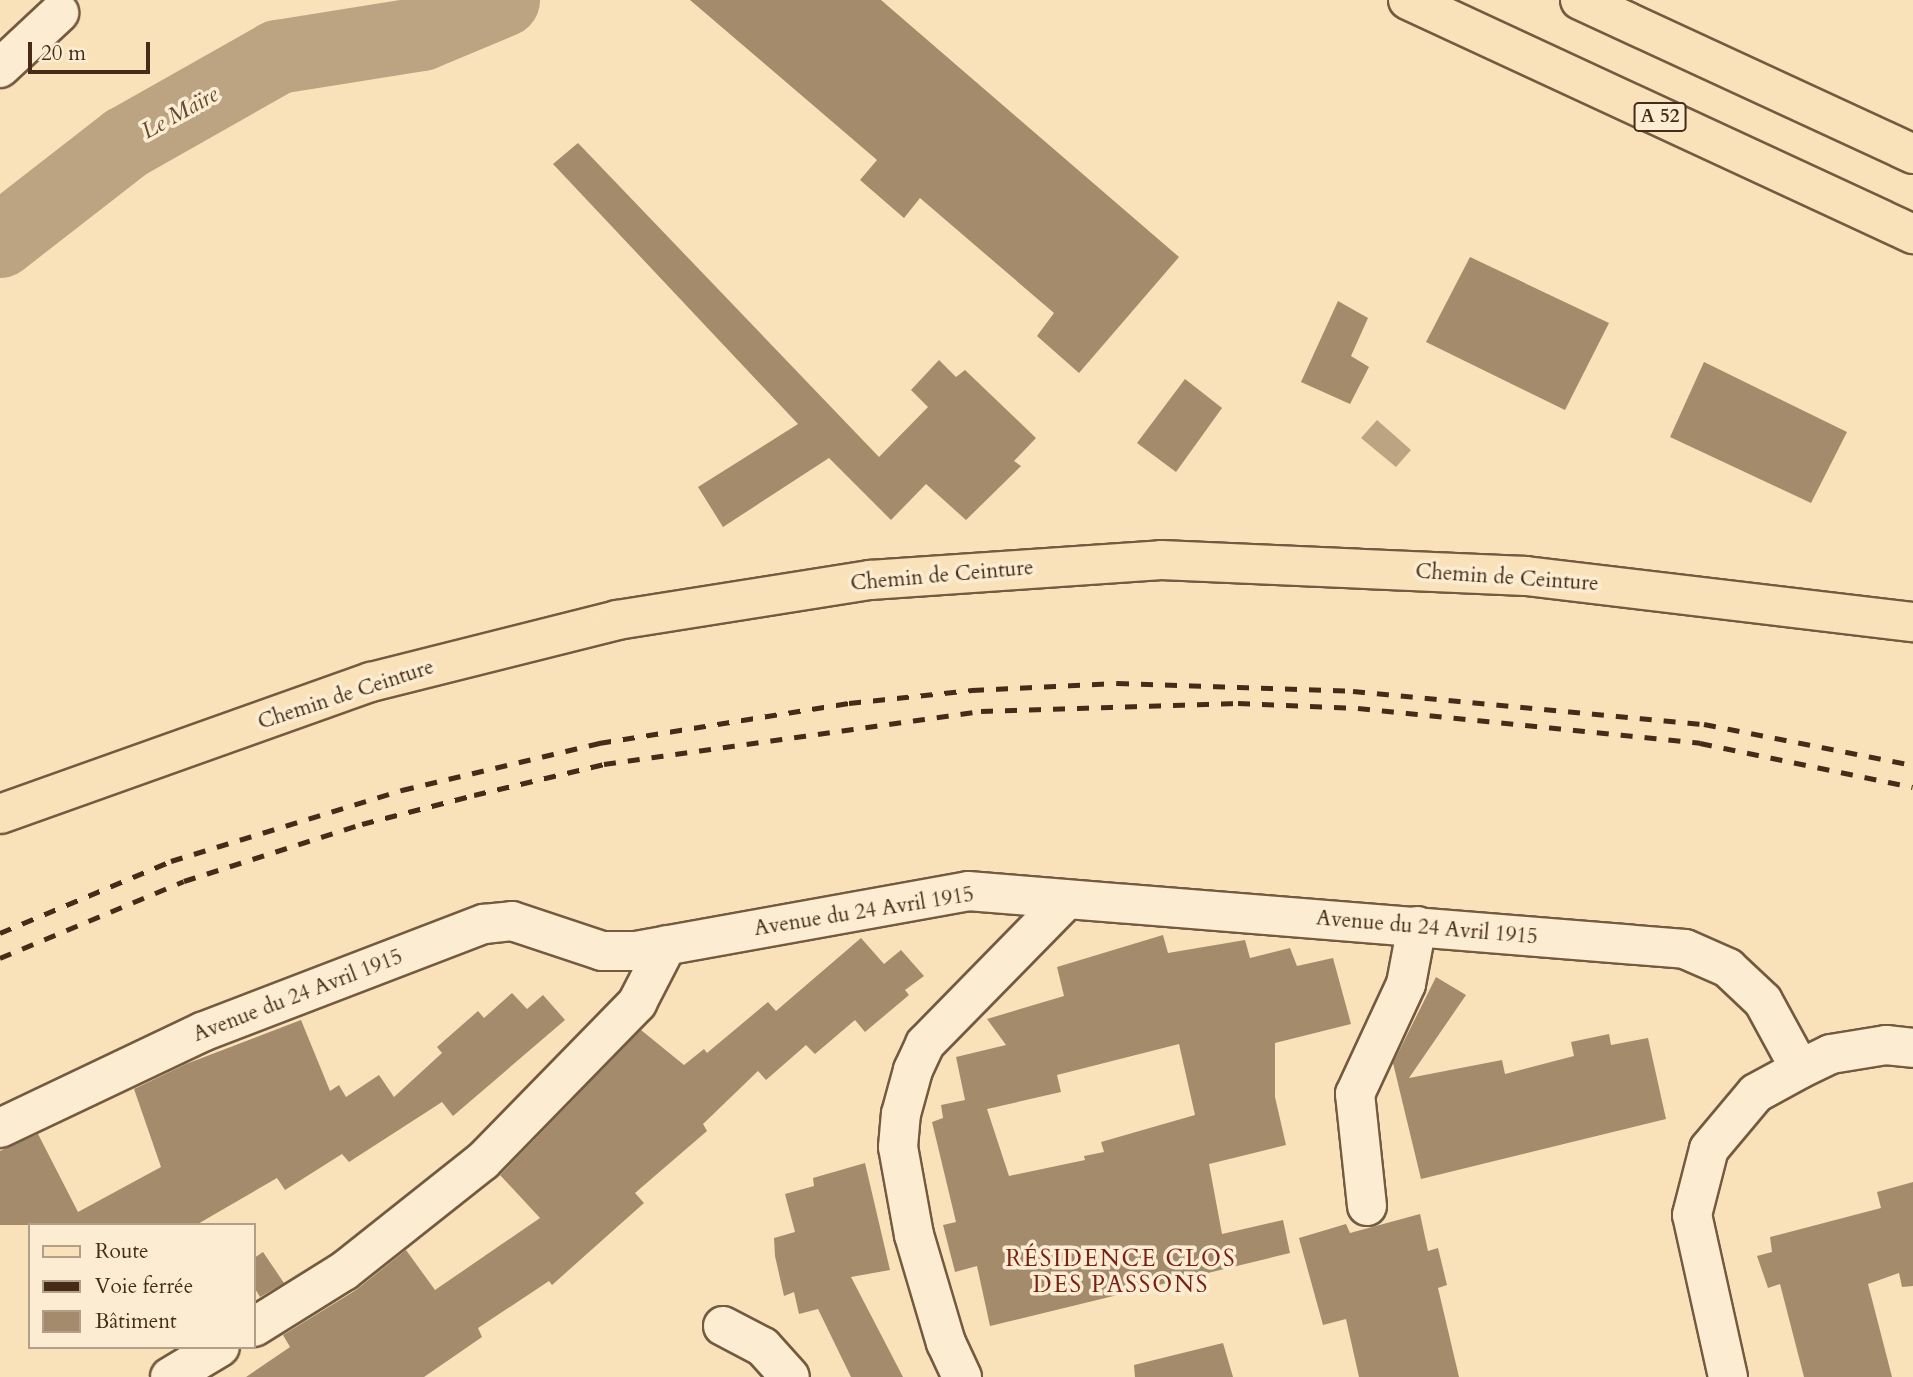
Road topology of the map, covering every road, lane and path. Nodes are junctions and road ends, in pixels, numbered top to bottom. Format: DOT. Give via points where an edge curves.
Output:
graph roads {
  1 [pos="1408,0"];
  2 [pos="1580,0"];
  3 [pos="59,13"];
  4 [pos="0,68"];
  5 [pos="1913,154"];
  6 [pos="1913,234"];
  7 [pos="1913,622"];
  8 [pos="0,814"];
  9 [pos="1066,900"];
  10 [pos="1417,926"];
  11 [pos="667,945"];
  12 [pos="1913,1048"];
  13 [pos="1801,1069"];
  14 [pos="0,1128"];
  15 [pos="1367,1206"];
  16 [pos="256,1326"];
  17 [pos="723,1326"];
  18 [pos="217,1349"];
  19 [pos="170,1377"];
  20 [pos="790,1377"];
  21 [pos="962,1377"];
  22 [pos="1728,1377"];
  1 -- 6 [label="main road, A 52"];
  2 -- 5 [label="main road"];
  3 -- 4 [label="street"];
  7 -- 8 [label="main road, Chemin de Ceinture" via="1527,576 1161,560 870,580 617,620 371,682"];
  9 -- 10 [label="street, Avenue du 24 Avril 1915"];
  9 -- 11 [label="street, Avenue du 24 Avril 1915" via="968,891"];
  9 -- 21 [label="street" via="925,1044 901,1114 898,1147 914,1235 946,1343"];
  10 -- 13 [label="street, Avenue du 24 Avril 1915" via="1685,949 1728,968 1763,1002"];
  10 -- 15 [label="street" via="1406,984 1355,1094"];
  11 -- 14 [label="street, Avenue du 24 Avril 1915" via="602,951 512,920 484,924 202,1032"];
  11 -- 16 [label="street" via="637,1003 483,1161 344,1271"];
  12 -- 13 [label="street" via="1886,1045 1831,1054"];
  13 -- 22 [label="street" via="1756,1093 1731,1118 1709,1149 1692,1214"];
  17 -- 20 [label="street" via="763,1347"];
  18 -- 19 [label="street"];
}
